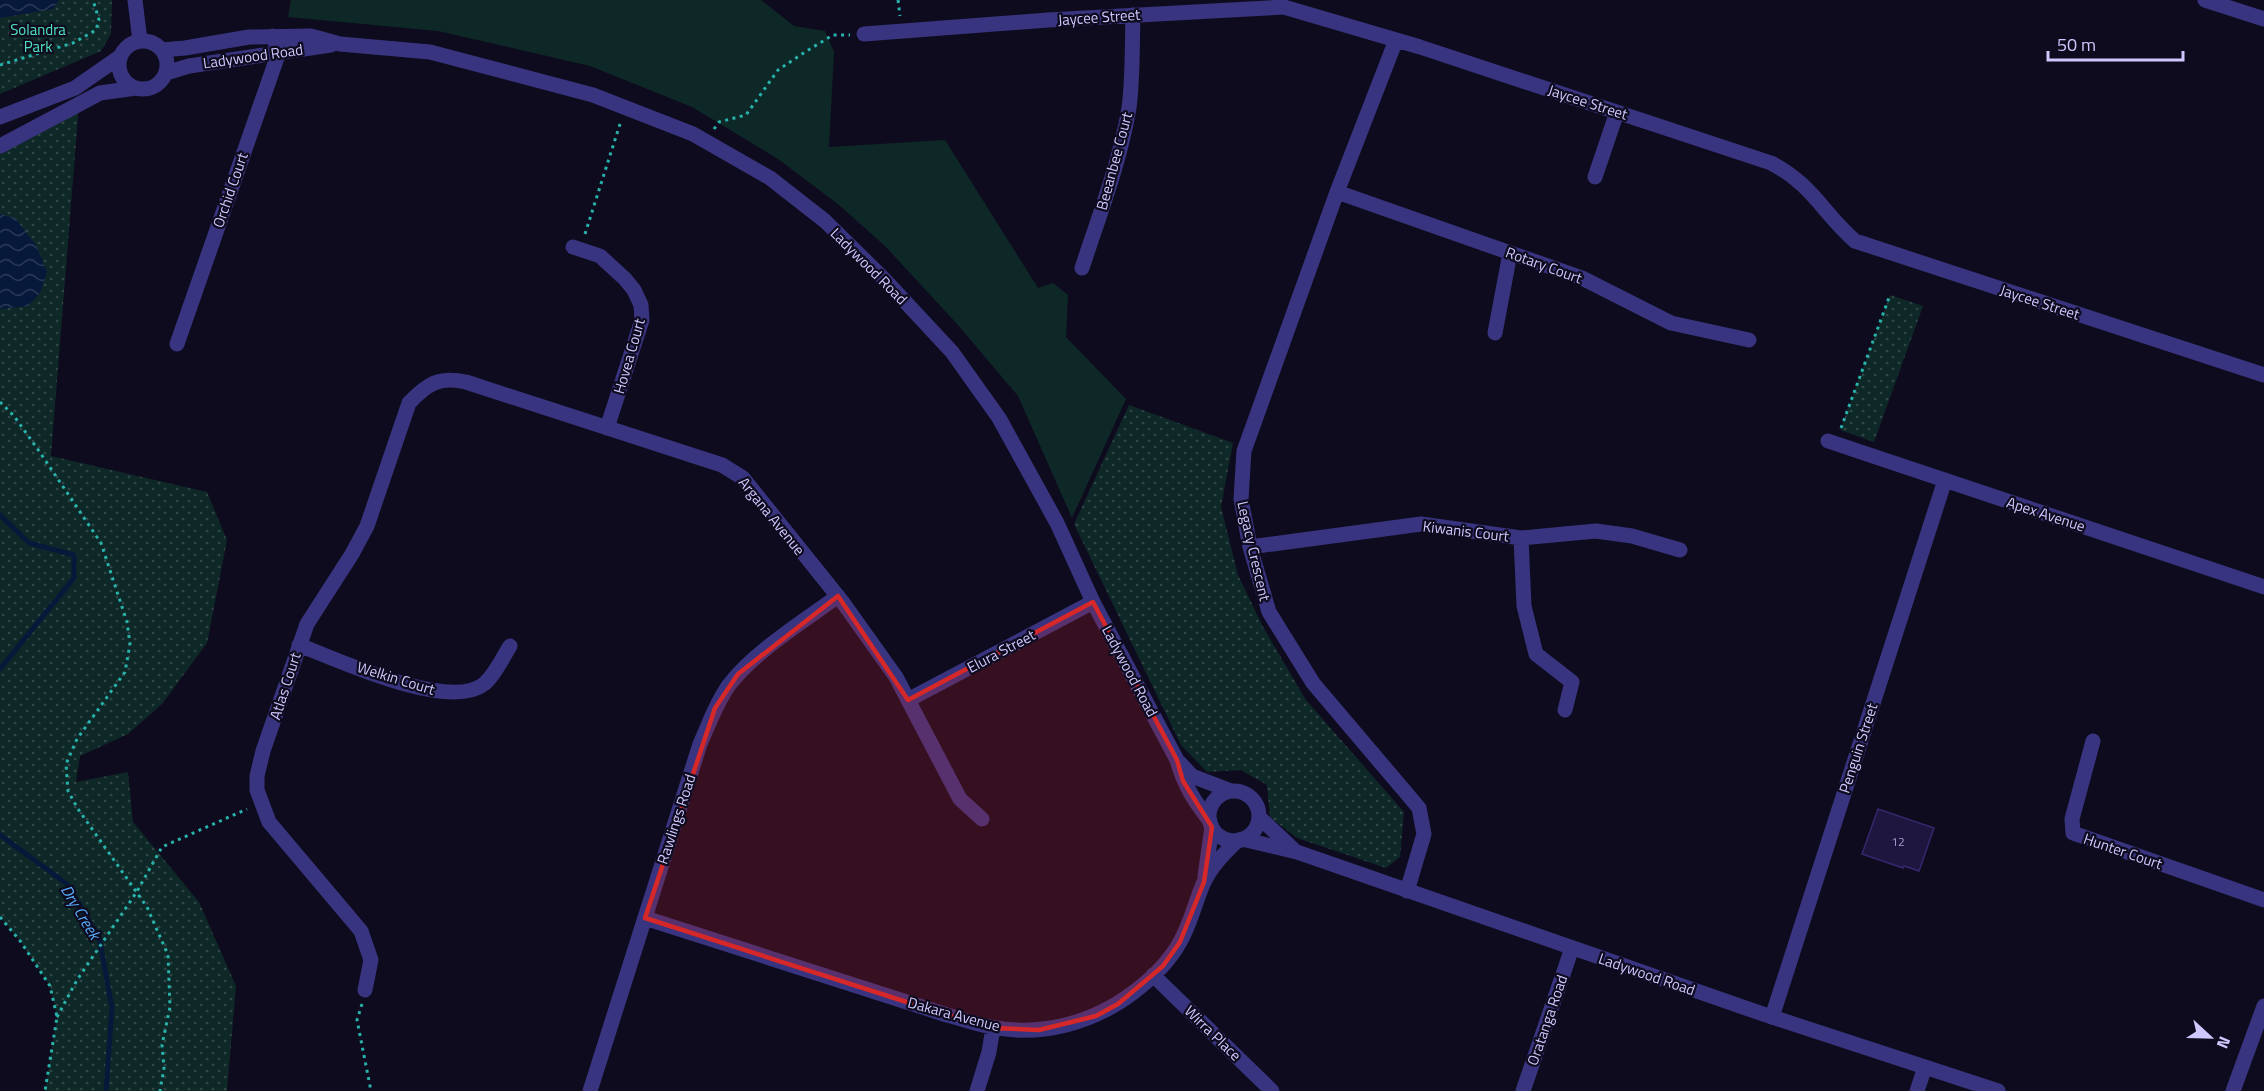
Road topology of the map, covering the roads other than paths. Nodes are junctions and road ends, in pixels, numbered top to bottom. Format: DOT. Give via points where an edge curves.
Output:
graph roads {
  1 [pos="135,0"];
  2 [pos="2205,0"];
  3 [pos="1133,15"];
  4 [pos="2264,19"];
  5 [pos="864,34"];
  6 [pos="273,36"];
  7 [pos="1396,40"];
  8 [pos="140,41"];
  9 [pos="340,44"];
  10 [pos="162,50"];
  11 [pos="279,52"];
  12 [pos="121,56"];
  13 [pos="166,73"];
  14 [pos="136,88"];
  15 [pos="1617,112"];
  16 [pos="0,117"];
  17 [pos="0,146"];
  18 [pos="1595,177"];
  19 [pos="1337,192"];
  20 [pos="577,248"];
  21 [pos="1510,253"];
  22 [pos="1082,268"];
  23 [pos="1495,333"];
  24 [pos="1749,340"];
  25 [pos="177,344"];
  26 [pos="2264,375"];
  27 [pos="437,381"];
  28 [pos="607,428"];
  29 [pos="1828,441"];
  30 [pos="1945,480"];
  31 [pos="1521,538"];
  32 [pos="1250,547"];
  33 [pos="1680,550"];
  34 [pos="2264,586"];
  35 [pos="837,596"];
  36 [pos="1094,602"];
  37 [pos="299,645"];
  38 [pos="510,646"];
  39 [pos="908,700"];
  40 [pos="1565,710"];
  41 [pos="2093,741"];
  42 [pos="1177,760"];
  43 [pos="1231,791"];
  44 [pos="1259,817"];
  45 [pos="982,819"];
  46 [pos="1211,824"];
  47 [pos="1240,840"];
  48 [pos="1297,852"];
  49 [pos="1204,882"];
  50 [pos="1407,891"];
  51 [pos="2264,900"];
  52 [pos="645,918"];
  53 [pos="1572,948"];
  54 [pos="1153,975"];
  55 [pos="365,990"];
  56 [pos="2264,1006"];
  57 [pos="1772,1017"];
  58 [pos="993,1028"];
  59 [pos="1925,1067"];
  60 [pos="590,1091"];
  61 [pos="977,1091"];
  62 [pos="1272,1091"];
  63 [pos="1523,1091"];
  64 [pos="1917,1091"];
  65 [pos="1998,1091"];
  66 [pos="2233,1091"];
  1 -- 8 [label="street"];
  2 -- 4 [label="street"];
  3 -- 5 [label="street, Jaycee Street"];
  3 -- 7 [label="street, Jaycee Street" via="1284,7"];
  3 -- 22 [label="street, Beeanbee Court" via="1129,107"];
  6 -- 9 [label="street, Ladywood Road" via="311,36"];
  6 -- 10 [label="street, Ladywood Road"];
  6 -- 11 [label="street"];
  7 -- 15 [label="street, Jaycee Street"];
  7 -- 19 [label="street, Legacy Crescent"];
  8 -- 10 [label="street" via="156,44"];
  8 -- 12 [label="street"];
  9 -- 11 [label="street, Ladywood Road"];
  9 -- 36 [label="street, Ladywood Road" via="430,52 593,95 705,141 770,178 825,221 952,351 999,418 1058,523"];
  10 -- 13 [label="street"];
  11 -- 13 [label="street, Ladywood Road"];
  11 -- 25 [label="street, Orchid Court"];
  12 -- 14 [label="street" via="123,78"];
  12 -- 16 [label="street" via="75,88"];
  13 -- 14 [label="street" via="157,85"];
  14 -- 17 [label="street" via="100,93"];
  15 -- 18 [label="street"];
  15 -- 26 [label="street, Jaycee Street" via="1786,171 1811,191 1856,241"];
  19 -- 21 [label="street, Rotary Court"];
  19 -- 32 [label="street, Legacy Crescent" via="1244,451 1241,500"];
  20 -- 28 [label="street, Hovea Court" via="600,256 625,279 642,305 642,320"];
  21 -- 23 [label="street"];
  21 -- 24 [label="street, Rotary Court" via="1582,278 1671,323"];
  27 -- 28 [label="street, Argana Avenue" via="466,382"];
  27 -- 37 [label="street, Atlas Court" via="409,404 367,526 307,624"];
  28 -- 35 [label="street, Argana Avenue" via="735,471"];
  29 -- 30 [label="street, Apex Avenue"];
  30 -- 34 [label="street, Apex Avenue"];
  30 -- 57 [label="street, Penguin Street"];
  31 -- 32 [label="street, Kiwanis Court" via="1421,524"];
  31 -- 33 [label="street, Kiwanis Court" via="1596,531 1632,536"];
  31 -- 40 [label="street" via="1524,606 1536,654 1572,682"];
  32 -- 50 [label="street, Legacy Crescent" via="1269,612 1313,683 1419,808 1424,834"];
  35 -- 39 [label="street, Argana Avenue" via="896,677"];
  35 -- 52 [label="street, Rawlings Road" via="764,651 723,694 700,744"];
  36 -- 39 [label="street, Elura Street"];
  36 -- 42 [label="street, Ladywood Road"];
  37 -- 38 [label="street, Welkin Court" via="432,692 455,693 486,683"];
  37 -- 55 [label="street, Atlas Court" via="263,751 257,790 269,822 361,931 371,960"];
  39 -- 45 [label="street, Argana Avenue" via="960,799"];
  41 -- 51 [label="street, Hunter Court" via="2072,819 2073,833"];
  42 -- 43 [label="street, Ladywood Road" via="1192,776"];
  42 -- 46 [label="street, Ladywood Road" via="1183,781"];
  43 -- 44 [label="street" via="1248,795"];
  43 -- 46 [label="street" via="1212,804"];
  44 -- 47 [label="street" via="1251,834"];
  44 -- 48 [label="street, Ladywood Road"];
  46 -- 47 [label="street" via="1226,839"];
  46 -- 49 [label="street, Dakara Avenue"];
  47 -- 48 [label="street, Ladywood Road"];
  47 -- 49 [label="street, Dakara Avenue" via="1218,859"];
  48 -- 50 [label="street, Ladywood Road"];
  49 -- 54 [label="street, Dakara Avenue" via="1180,942"];
  50 -- 53 [label="street, Ladywood Road"];
  52 -- 58 [label="street, Dakara Avenue"];
  52 -- 60 [label="street, Rawlings Road"];
  53 -- 57 [label="street, Ladywood Road"];
  53 -- 63 [label="street, Oratanga Road"];
  54 -- 58 [label="street, Dakara Avenue" via="1118,1004 1077,1023 1039,1030"];
  54 -- 62 [label="street, Wirra Place"];
  56 -- 66 [label="street"];
  57 -- 59 [label="street, Ladywood Road"];
  58 -- 61 [label="street"];
  59 -- 64 [label="street"];
  59 -- 65 [label="street, Ladywood Road"];
}
